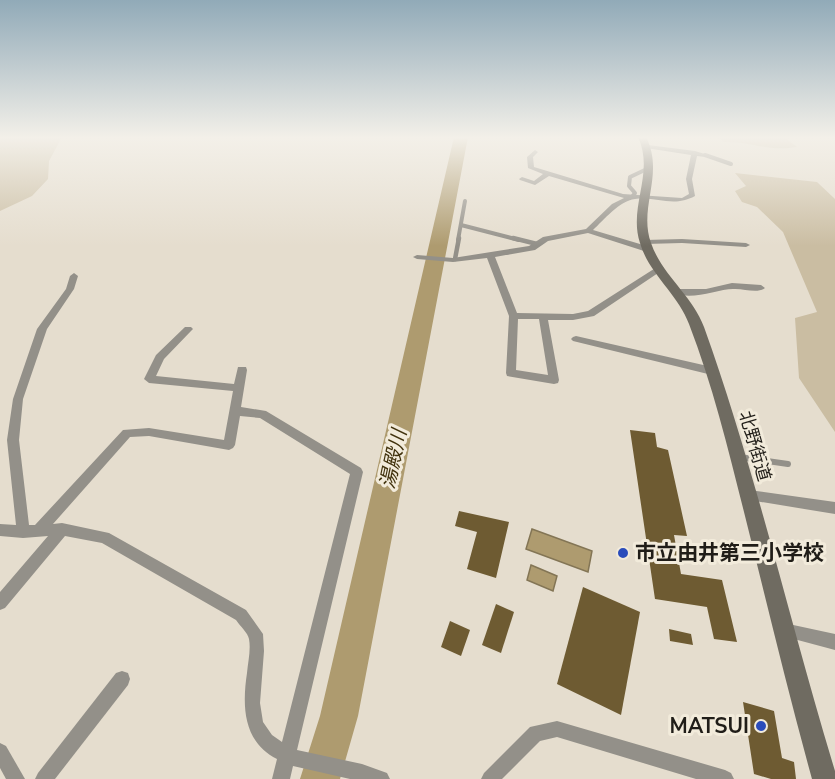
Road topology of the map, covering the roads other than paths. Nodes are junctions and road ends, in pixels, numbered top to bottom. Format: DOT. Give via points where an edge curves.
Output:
graph roads {
  1 [pos="548,173"];
  2 [pos="549,173"];
  3 [pos="647,173"];
  4 [pos="690,173"];
  5 [pos="522,179"];
  6 [pos="639,197"];
  7 [pos="465,201"];
  8 [pos="461,225"];
  9 [pos="588,231"];
  10 [pos="537,244"];
  11 [pos="646,245"];
  12 [pos="746,245"];
  13 [pos="490,255"];
  14 [pos="418,257"];
  15 [pos="454,260"];
  16 [pos="660,269"];
  17 [pos="74,276"];
  18 [pos="761,288"];
  19 [pos="678,292"];
  20 [pos="514,316"];
  21 [pos="543,317"];
  22 [pos="188,329"];
  23 [pos="576,339"];
  24 [pos="242,370"];
  25 [pos="712,371"];
  26 [pos="238,388"];
  27 [pos="235,411"];
  28 [pos="739,457"];
  29 [pos="788,464"];
  30 [pos="749,495"];
  31 [pos="835,508"];
  32 [pos="62,529"];
  33 [pos="0,530"];
  34 [pos="31,532"];
  35 [pos="0,603"];
  36 [pos="784,630"];
  37 [pos="835,642"];
  38 [pos="122,679"];
  39 [pos="0,752"];
  40 [pos="290,757"];
  41 [pos="371,776"];
  42 [pos="16,779"];
  43 [pos="44,779"];
  44 [pos="281,779"];
  45 [pos="490,779"];
  46 [pos="725,779"];
  47 [pos="825,779"];
  1 -- 5 [label="street" via="535,183"];
  2 -- 6 [label="street" via="603,192"];
  3 -- 6 [label="main road, 北野街道"];
  4 -- 6 [label="street" via="692,197"];
  6 -- 9 [label="street" via="615,206"];
  6 -- 11 [label="main road, 北野街道"];
  7 -- 8 [label="lane"];
  8 -- 10 [label="lane"];
  8 -- 15 [label="lane"];
  9 -- 10 [label="street" via="560,235"];
  9 -- 11 [label="street"];
  10 -- 13 [label="street"];
  11 -- 12 [label="street" via="682,241"];
  11 -- 16 [label="main road, 北野街道"];
  13 -- 15 [label="street"];
  13 -- 20 [label="street"];
  14 -- 15 [label="street"];
  16 -- 19 [label="main road, 北野街道"];
  16 -- 21 [label="street" via="595,312"];
  17 -- 34 [label="street" via="70,289 42,329 18,399 13,440"];
  18 -- 19 [label="street" via="732,286 706,292"];
  19 -- 25 [label="main road, 北野街道" via="693,317"];
  20 -- 21 [label="street"];
  20 -- 21 [label="street" via="511,373 554,380"];
  22 -- 26 [label="street" via="160,357 149,379"];
  23 -- 25 [label="street"];
  24 -- 26 [label="street"];
  25 -- 28 [label="main road, 北野街道"];
  26 -- 27 [label="street"];
  27 -- 34 [label="street" via="229,445 149,432 127,433"];
  27 -- 40 [label="street" via="262,414 357,472"];
  28 -- 29 [label="lane"];
  28 -- 30 [label="main road, 北野街道"];
  30 -- 31 [label="street"];
  30 -- 36 [label="main road, 北野街道"];
  32 -- 34 [label="street"];
  32 -- 35 [label="street"];
  32 -- 40 [label="street" via="110,541 241,615 257,640 254,719 267,744"];
  33 -- 34 [label="street"];
  36 -- 37 [label="street"];
  36 -- 47 [label="main road, 北野街道"];
  38 -- 43 [label="street"];
  39 -- 42 [label="street"];
  40 -- 41 [label="street"];
  40 -- 44 [label="street"];
  45 -- 46 [label="street" via="536,733 557,729"];
}
